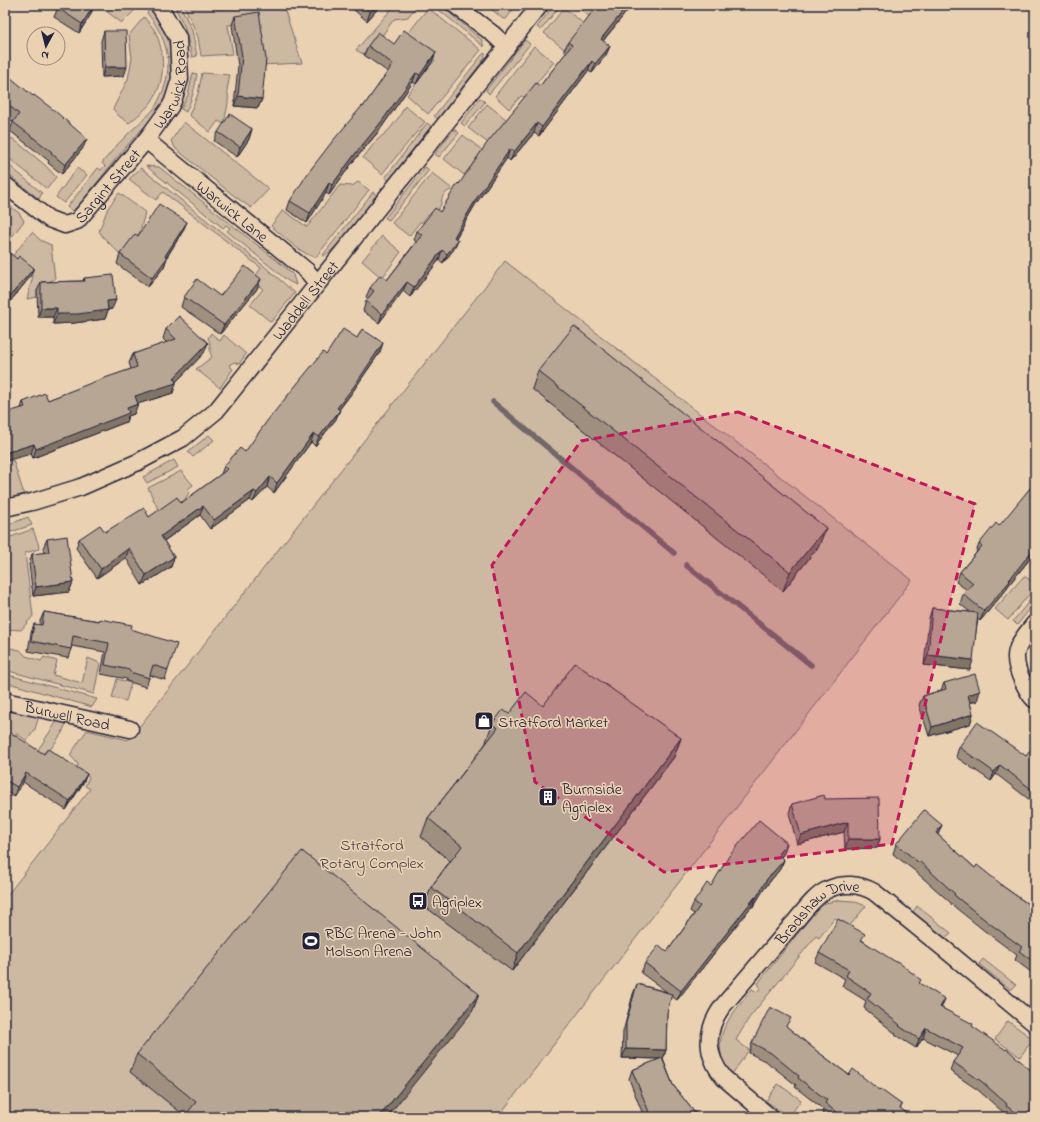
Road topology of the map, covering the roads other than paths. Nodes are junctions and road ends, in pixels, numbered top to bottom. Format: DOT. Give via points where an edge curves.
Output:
graph roads {
  1 [pos="158,5"];
  2 [pos="455,5"];
  3 [pos="540,5"];
  4 [pos="507,47"];
  5 [pos="146,140"];
  6 [pos="5,185"];
  7 [pos="317,283"];
  8 [pos="5,508"];
  9 [pos="1035,623"];
  10 [pos="1035,700"];
  11 [pos="5,701"];
  12 [pos="130,729"];
  13 [pos="1035,1024"];
  14 [pos="770,1117"];
  1 -- 5 [label="street, Warwick Road" via="178,38 180,79 173,101"];
  2 -- 4 [label="street"];
  3 -- 4 [label="street, Waddell Street"];
  4 -- 7 [label="street, Waddell Street"];
  5 -- 6 [label="street, Sargint Street" via="77,222 66,225 49,219"];
  5 -- 7 [label="street, Warwick Lane" via="307,271"];
  7 -- 8 [label="street, Waddell Street" via="216,410 183,438 138,462 81,487"];
  9 -- 10 [label="street" via="1018,647 1015,658 1017,670 1030,696"];
  11 -- 12 [label="street, Burwell Road"];
  13 -- 14 [label="street, Bradshaw Drive" via="874,892 855,885 834,887 816,898 770,950 722,1007 711,1029 710,1053 718,1071"];
}
